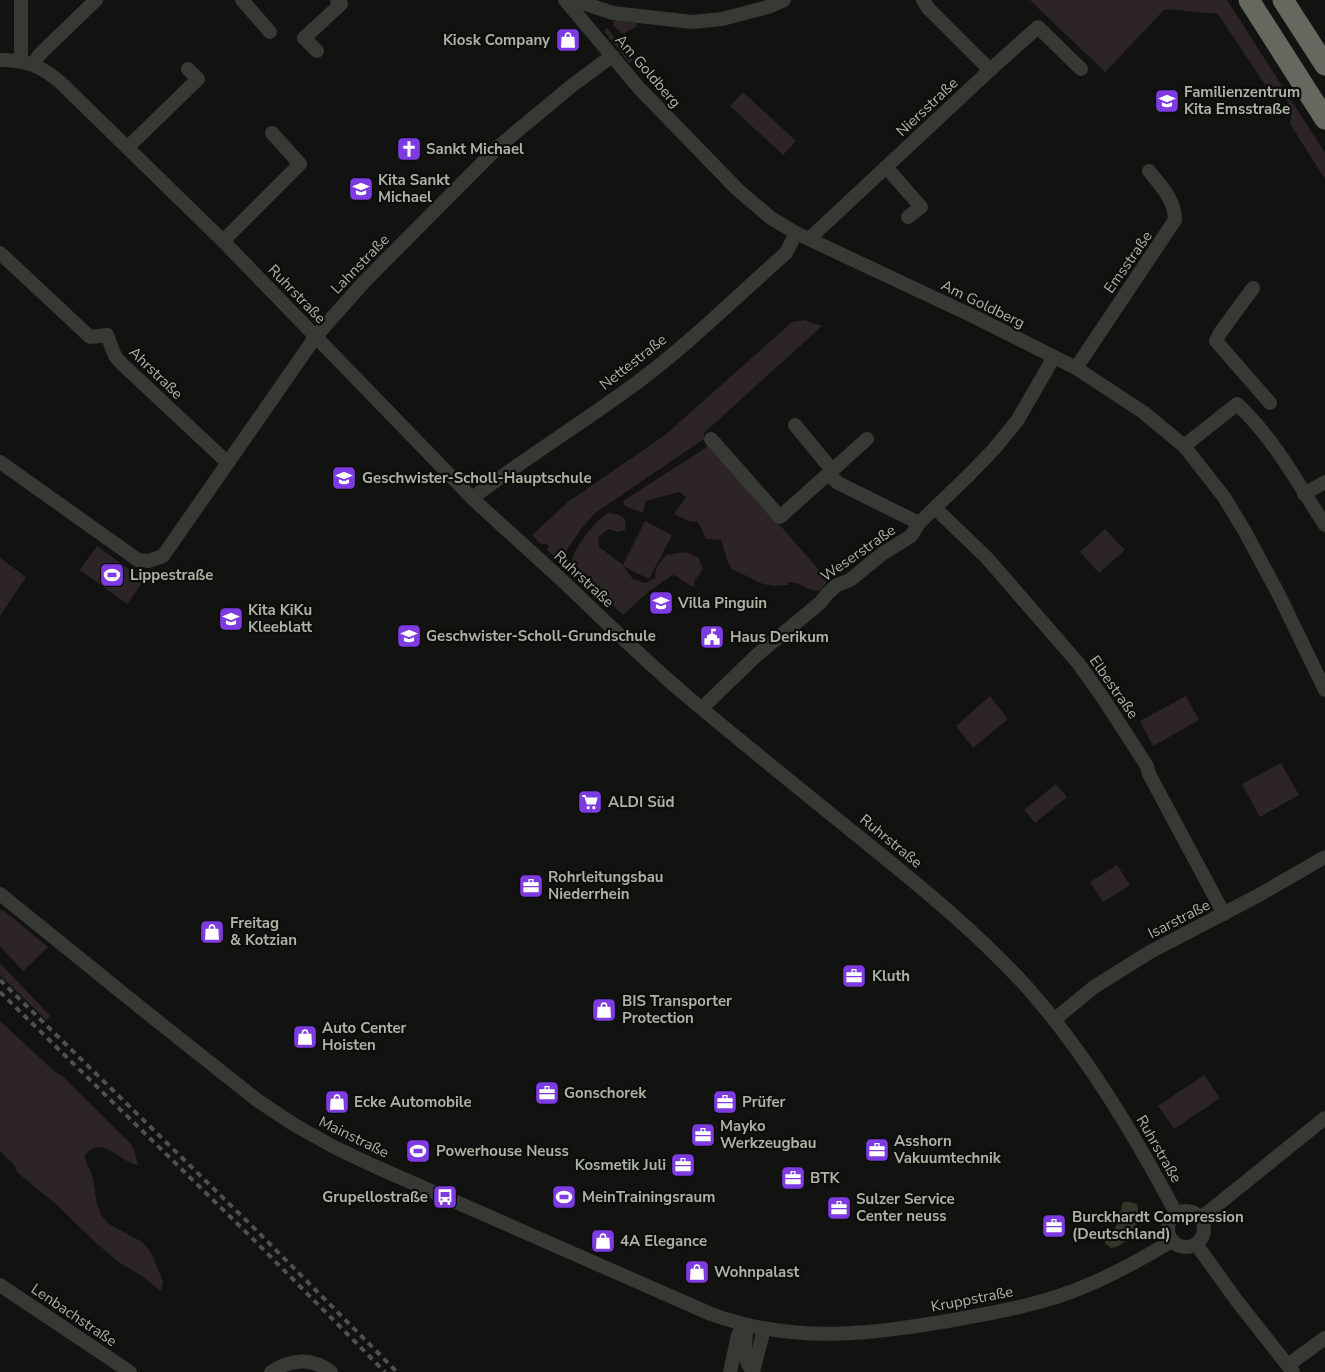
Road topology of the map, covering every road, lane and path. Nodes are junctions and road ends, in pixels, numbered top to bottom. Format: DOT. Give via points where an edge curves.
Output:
graph roads {
  1 [pos="21,0"];
  2 [pos="96,0"];
  3 [pos="242,0"];
  4 [pos="337,0"];
  5 [pos="565,0"];
  6 [pos="574,0"];
  7 [pos="784,0"];
  8 [pos="922,0"];
  9 [pos="1249,0"];
  10 [pos="1283,0"];
  11 [pos="270,32"];
  12 [pos="317,51"];
  13 [pos="612,56"];
  14 [pos="0,60"];
  15 [pos="27,63"];
  16 [pos="1325,65"];
  17 [pos="188,69"];
  18 [pos="1081,69"];
  19 [pos="990,70"];
  20 [pos="1325,119"];
  21 [pos="272,134"];
  22 [pos="128,147"];
  23 [pos="886,167"];
  24 [pos="1149,172"];
  25 [pos="908,217"];
  26 [pos="796,233"];
  27 [pos="809,239"];
  28 [pos="223,241"];
  29 [pos="0,254"];
  30 [pos="1253,288"];
  31 [pos="316,336"];
  32 [pos="1054,357"];
  33 [pos="1076,368"];
  34 [pos="1253,419"];
  35 [pos="795,425"];
  36 [pos="867,438"];
  37 [pos="711,439"];
  38 [pos="1184,446"];
  39 [pos="0,462"];
  40 [pos="228,463"];
  41 [pos="830,472"];
  42 [pos="1325,482"];
  43 [pos="1304,494"];
  44 [pos="472,498"];
  45 [pos="936,508"];
  46 [pos="919,522"];
  47 [pos="1325,525"];
  48 [pos="1325,690"];
  49 [pos="702,708"];
  50 [pos="1325,857"];
  51 [pos="0,894"];
  52 [pos="1224,914"];
  53 [pos="1054,1020"];
  54 [pos="1325,1118"];
  55 [pos="1176,1213"];
  56 [pos="1201,1218"];
  57 [pos="1172,1241"];
  58 [pos="1196,1244"];
  59 [pos="0,1285"];
  60 [pos="744,1325"];
  61 [pos="764,1329"];
  62 [pos="1325,1338"];
  63 [pos="1291,1369"];
  64 [pos="130,1372"];
  65 [pos="272,1372"];
  66 [pos="331,1372"];
  67 [pos="730,1372"];
  68 [pos="752,1372"];
  1 -- 15 [label="street"];
  2 -- 15 [label="street"];
  3 -- 11 [label="street"];
  4 -- 12 [label="street" via="341,4 304,38"];
  5 -- 13 [label="street, Am Goldberg"];
  6 -- 7 [label="street" via="613,13 692,22 722,19"];
  8 -- 19 [label="street"];
  9 -- 20 [label="highway"];
  10 -- 16 [label="highway"];
  13 -- 26 [label="street, Am Goldberg" via="738,190 771,218"];
  13 -- 31 [label="street, Lahnstraße" via="498,147 364,282"];
  14 -- 15 [label="street"];
  15 -- 22 [label="street, Ruhrstraße" via="48,72"];
  17 -- 22 [label="street" via="198,80"];
  18 -- 19 [label="street, Niersstraße" via="1038,27"];
  19 -- 23 [label="street, Niersstraße"];
  21 -- 28 [label="street" via="300,164"];
  22 -- 28 [label="street, Ruhrstraße"];
  23 -- 25 [label="street" via="921,207"];
  23 -- 27 [label="street, Niersstraße"];
  24 -- 33 [label="street, Emsstraße" via="1166,192 1174,210 1174,220"];
  26 -- 27 [label="street, Am Goldberg"];
  26 -- 44 [label="street, Nettestraße" via="786,253 632,386"];
  27 -- 32 [label="street, Am Goldberg"];
  28 -- 31 [label="street, Ruhrstraße"];
  29 -- 40 [label="street, Ahrstraße" via="90,337 106,335 122,364"];
  30 -- 34 [label="street" via="1216,341 1271,402"];
  31 -- 40 [label="street, Lahnstraße"];
  31 -- 44 [label="street, Ruhrstraße"];
  32 -- 33 [label="street, Am Goldberg"];
  32 -- 45 [label="street, Weserstraße" via="1016,421 994,449"];
  33 -- 38 [label="street, Am Goldberg" via="1143,412"];
  34 -- 38 [label="street" via="1237,404"];
  34 -- 43 [label="street"];
  35 -- 41 [label="street, Weserstraße"];
  36 -- 41 [label="street"];
  37 -- 41 [label="street" via="780,517"];
  38 -- 48 [label="street, Am Goldberg" via="1204,468 1244,530"];
  39 -- 40 [label="street, Lahnstraße" via="138,560 148,561 167,552"];
  41 -- 46 [label="street, Weserstraße" via="838,483"];
  42 -- 43 [label="street"];
  43 -- 47 [label="street"];
  44 -- 49 [label="street, Ruhrstraße" via="664,677"];
  45 -- 46 [label="street, Weserstraße"];
  45 -- 52 [label="street, Elbestraße" via="987,558 1092,682 1147,766"];
  46 -- 49 [label="street, Weserstraße" via="911,536 850,580 837,585 820,604 758,654"];
  49 -- 53 [label="street, Ruhrstraße" via="932,896 991,950"];
  50 -- 52 [label="street, Isarstraße"];
  51 -- 60 [label="street, Mainstraße" via="237,1085 293,1124 374,1166 712,1314"];
  52 -- 53 [label="street, Isarstraße" via="1150,952 1094,988"];
  53 -- 55 [label="street, Ruhrstraße" via="1121,1115"];
  54 -- 56 [label="street"];
  55 -- 56 [label="street" via="1189,1210"];
  55 -- 57 [label="street" via="1167,1229"];
  56 -- 58 [label="street" via="1204,1235"];
  57 -- 58 [label="street" via="1185,1247"];
  57 -- 61 [label="street, Kruppstraße" via="1088,1285 1020,1307 870,1333 811,1334"];
  58 -- 63 [label="street"];
  59 -- 64 [label="street, Lenbachstraße"];
  60 -- 61 [label="street, Mainstraße"];
  60 -- 67 [label="street" via="738,1335"];
  60 -- 68 [label="street" via="745,1358"];
  61 -- 68 [label="street"];
  62 -- 63 [label="street"];
  65 -- 66 [label="street" via="290,1363 308,1361"];
}
